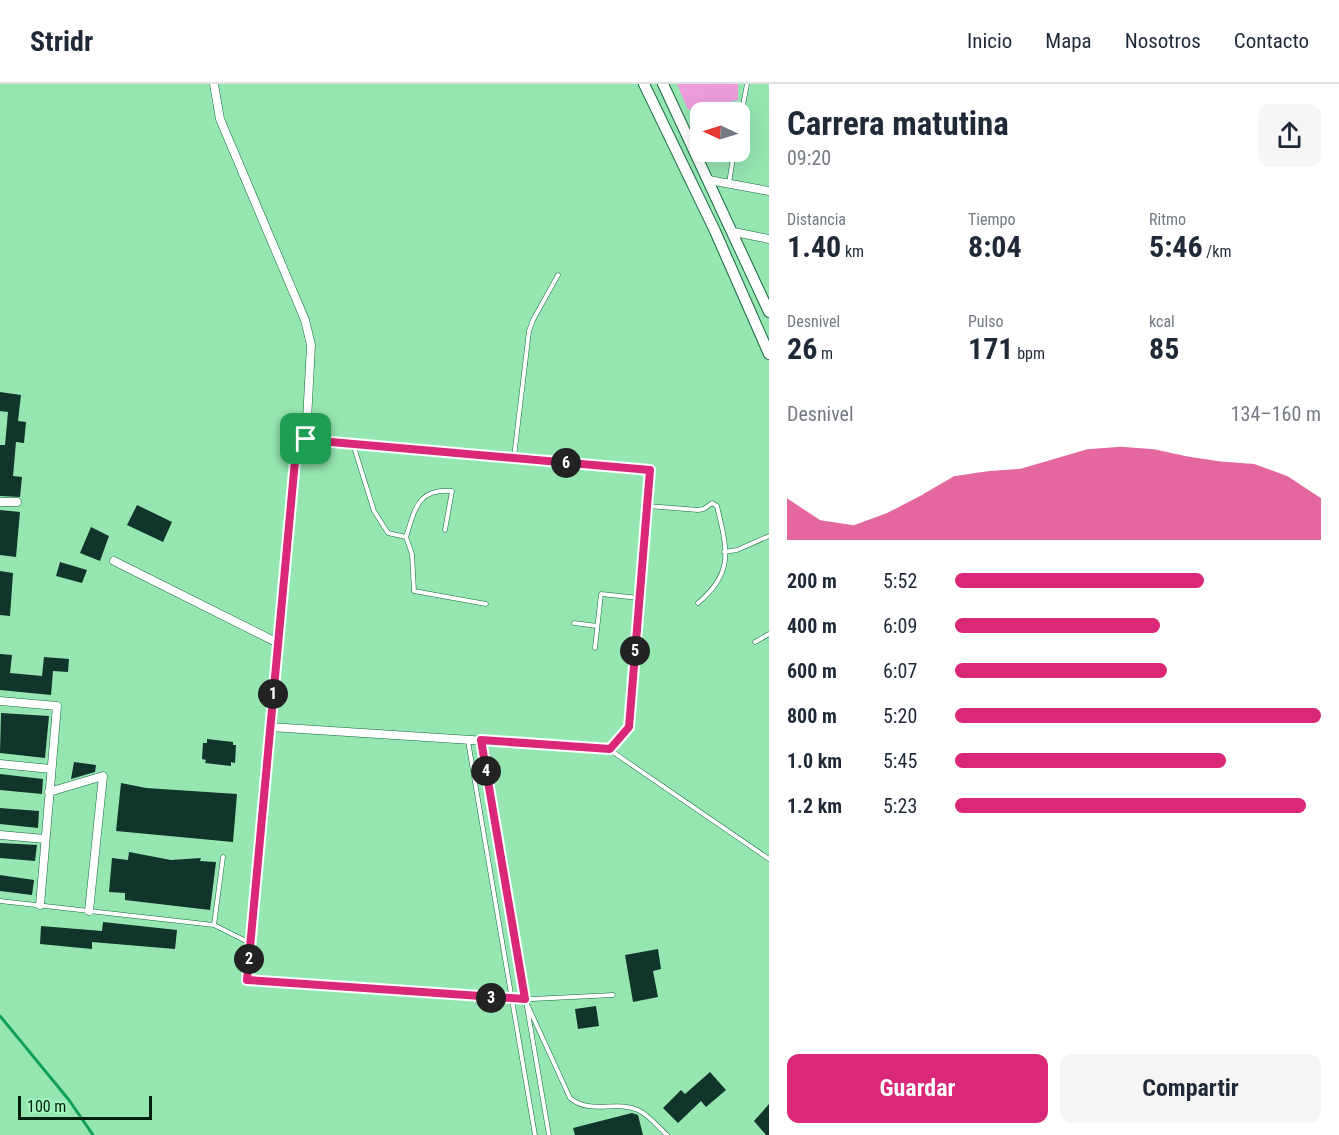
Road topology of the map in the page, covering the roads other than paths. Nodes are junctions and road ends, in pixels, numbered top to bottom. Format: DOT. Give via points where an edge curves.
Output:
graph roads {
  1 [pos="214,84"];
  2 [pos="644,84"];
  3 [pos="663,84"];
  4 [pos="747,84"];
  5 [pos="744,102"];
  6 [pos="732,162"];
  7 [pos="710,180"];
  8 [pos="729,184"];
  9 [pos="769,191"];
  10 [pos="734,232"];
  11 [pos="769,239"];
  12 [pos="558,275"];
  13 [pos="769,312"];
  14 [pos="769,354"];
  15 [pos="306,439"];
  16 [pos="352,444"];
  17 [pos="514,458"];
  18 [pos="0,502"];
  19 [pos="16,502"];
  20 [pos="647,506"];
  21 [pos="445,530"];
  22 [pos="769,536"];
  23 [pos="406,537"];
  24 [pos="724,552"];
  25 [pos="114,561"];
  26 [pos="639,598"];
  27 [pos="698,603"];
  28 [pos="486,604"];
  29 [pos="574,623"];
  30 [pos="597,626"];
  31 [pos="769,634"];
  32 [pos="755,642"];
  33 [pos="278,643"];
  34 [pos="595,648"];
  35 [pos="0,701"];
  36 [pos="270,727"];
  37 [pos="467,740"];
  38 [pos="481,740"];
  39 [pos="610,749"];
  40 [pos="0,764"];
  41 [pos="51,769"];
  42 [pos="50,792"];
  43 [pos="0,835"];
  44 [pos="45,839"];
  45 [pos="223,857"];
  46 [pos="769,859"];
  47 [pos="0,901"];
  48 [pos="40,905"];
  49 [pos="90,911"];
  50 [pos="214,925"];
  51 [pos="250,943"];
  52 [pos="614,995"];
  53 [pos="525,999"];
  54 [pos="512,1000"];
  55 [pos="535,1135"];
  56 [pos="549,1135"];
  57 [pos="667,1135"];
  1 -- 15 [label="street" via="220,120 305,320 311,345"];
  2 -- 14 [label="main road" via="716,231"];
  3 -- 7 [label="main road"];
  4 -- 5 [label="lane"];
  6 -- 8 [label="lane"];
  7 -- 8 [label="street"];
  7 -- 10 [label="main road"];
  8 -- 9 [label="street"];
  10 -- 11 [label="street"];
  10 -- 13 [label="main road"];
  12 -- 17 [label="lane" via="529,331"];
  15 -- 16 [label="street"];
  15 -- 33 [label="lane" via="297,439"];
  16 -- 17 [label="street"];
  16 -- 23 [label="lane" via="374,511 388,533"];
  17 -- 20 [label="street" via="650,470"];
  18 -- 19 [label="street"];
  20 -- 24 [label="lane" via="698,510 714,503"];
  20 -- 26 [label="street"];
  21 -- 23 [label="lane" via="452,491 434,490 416,507"];
  22 -- 24 [label="lane"];
  23 -- 28 [label="lane" via="412,554 414,591"];
  24 -- 27 [label="lane" via="724,574"];
  25 -- 33 [label="street"];
  26 -- 30 [label="lane" via="601,594"];
  26 -- 39 [label="street" via="629,727"];
  29 -- 30 [label="lane"];
  30 -- 34 [label="lane"];
  31 -- 32 [label="lane"];
  33 -- 36 [label="lane"];
  35 -- 41 [label="street" via="57,706"];
  36 -- 37 [label="street"];
  36 -- 51 [label="lane"];
  37 -- 38 [label="street"];
  37 -- 54 [label="lane"];
  38 -- 39 [label="street"];
  38 -- 53 [label="lane"];
  39 -- 46 [label="lane"];
  40 -- 41 [label="street"];
  41 -- 42 [label="street"];
  42 -- 44 [label="street"];
  42 -- 49 [label="street" via="103,776"];
  43 -- 44 [label="street"];
  44 -- 48 [label="street"];
  45 -- 50 [label="lane"];
  47 -- 48 [label="lane"];
  48 -- 49 [label="lane"];
  49 -- 50 [label="lane"];
  50 -- 51 [label="lane"];
  51 -- 54 [label="lane" via="247,980"];
  52 -- 53 [label="lane"];
  53 -- 54 [label="lane"];
  53 -- 56 [label="lane"];
  53 -- 57 [label="lane" via="570,1098 589,1107 636,1109"];
  54 -- 55 [label="lane"];
}
